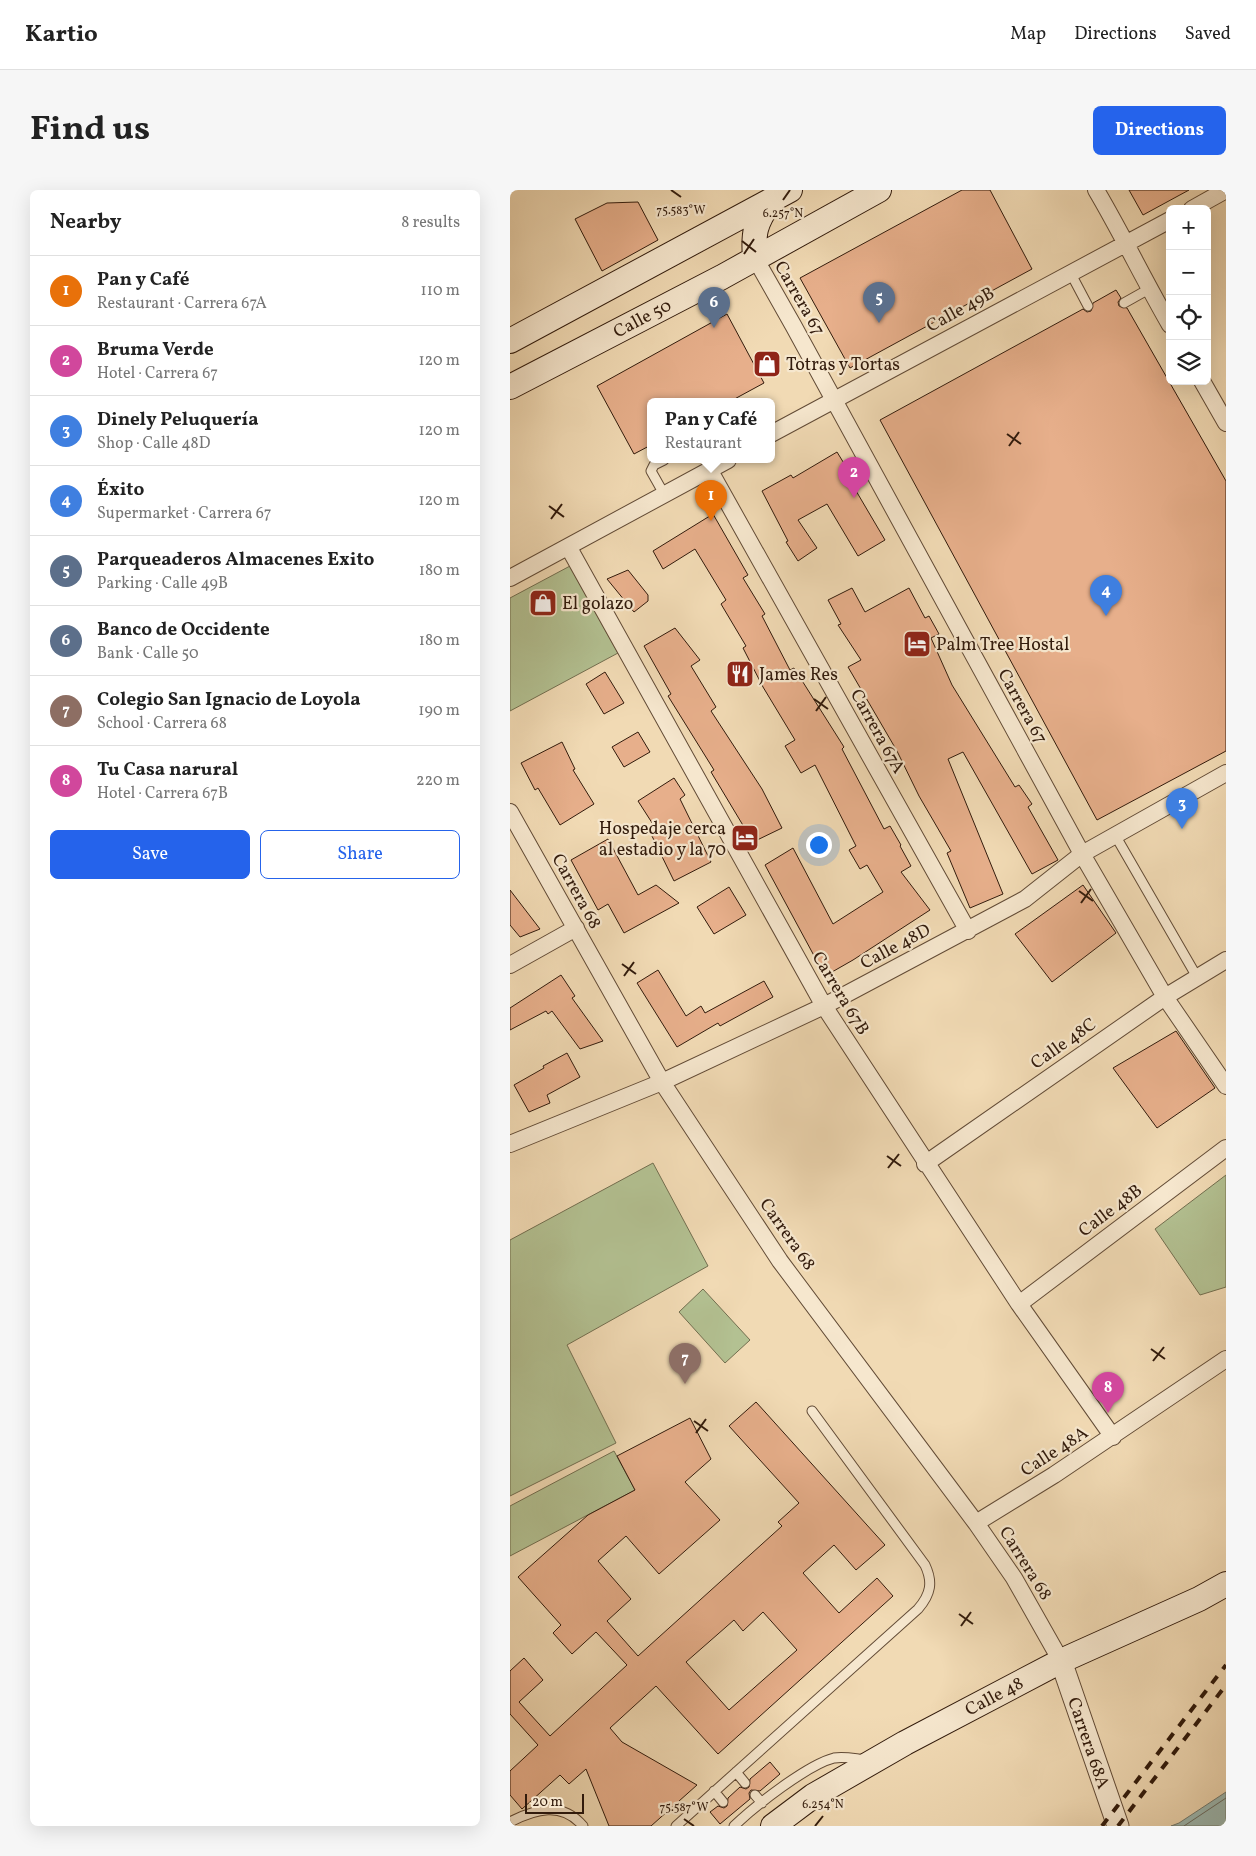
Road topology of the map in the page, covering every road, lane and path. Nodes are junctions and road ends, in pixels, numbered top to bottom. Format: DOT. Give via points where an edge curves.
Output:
graph roads {
  1 [pos="790,190"];
  2 [pos="879,190"];
  3 [pos="1096,190"];
  4 [pos="1226,190"];
  5 [pos="769,203"];
  6 [pos="1199,205"];
  7 [pos="1166,222"];
  8 [pos="1127,244"];
  9 [pos="755,258"];
  10 [pos="1070,272"];
  11 [pos="1149,289"];
  12 [pos="1124,303"];
  13 [pos="1088,306"];
  14 [pos="1166,318"];
  15 [pos="510,341"];
  16 [pos="1205,385"];
  17 [pos="510,387"];
  18 [pos="833,401"];
  19 [pos="1224,415"];
  20 [pos="775,432"];
  21 [pos="658,463"];
  22 [pos="724,463"];
  23 [pos="710,472"];
  24 [pos="664,494"];
  25 [pos="569,548"];
  26 [pos="510,578"];
  27 [pos="1226,773"];
  28 [pos="510,812"];
  29 [pos="1115,835"];
  30 [pos="1082,854"];
  31 [pos="576,928"];
  32 [pos="968,931"];
  33 [pos="1226,960"];
  34 [pos="510,965"];
  35 [pos="1196,976"];
  36 [pos="1165,996"];
  37 [pos="824,1006"];
  38 [pos="662,1082"];
  39 [pos="1226,1086"];
  40 [pos="510,1144"];
  41 [pos="1226,1148"];
  42 [pos="925,1164"];
  43 [pos="1019,1304"];
  44 [pos="1226,1359"];
  45 [pos="812,1410"];
  46 [pos="1113,1437"];
  47 [pos="976,1523"];
  48 [pos="1226,1584"];
  49 [pos="1061,1661"];
  50 [pos="873,1761"];
  51 [pos="736,1772"];
  52 [pos="745,1783"];
  53 [pos="714,1791"];
  54 [pos="755,1795"];
  55 [pos="723,1802"];
  56 [pos="762,1803"];
  57 [pos="735,1820"];
  58 [pos="510,1822"];
  59 [pos="582,1826"];
  60 [pos="676,1826"];
  61 [pos="772,1826"];
  62 [pos="1118,1826"];
  1 -- 5 [label="main road"];
  2 -- 9 [label="main road, Calle 50"];
  3 -- 8 [label="street"];
  4 -- 6 [label="street"];
  5 -- 9 [label="main road" via="753,236"];
  5 -- 15 [label="main road"];
  7 -- 8 [label="street, Calle 49B"];
  8 -- 10 [label="street, Calle 49B"];
  8 -- 11 [label="street"];
  9 -- 17 [label="main road, Calle 50"];
  9 -- 18 [label="street, Carrera 67"];
  10 -- 13 [label="lane"];
  10 -- 18 [label="street, Calle 49B"];
  11 -- 12 [label="lane"];
  11 -- 14 [label="street"];
  16 -- 19 [label="street"];
  18 -- 20 [label="street, Calle 49B"];
  18 -- 30 [label="street, Carrera 67"];
  21 -- 24 [label="lane" via="651,471"];
  22 -- 23 [label="street"];
  23 -- 24 [label="street"];
  23 -- 32 [label="street, Carrera 67A"];
  24 -- 25 [label="street"];
  25 -- 26 [label="street"];
  25 -- 37 [label="street, Carrera 67B"];
  27 -- 29 [label="street, Calle 48D"];
  28 -- 31 [label="street, Carrera 68"];
  29 -- 30 [label="street, Calle 48D"];
  29 -- 35 [label="lane"];
  30 -- 32 [label="street, Calle 48D" via="1025,898"];
  30 -- 36 [label="street, Carrera 67"];
  31 -- 34 [label="street"];
  31 -- 38 [label="street, Carrera 68"];
  32 -- 37 [label="street, Calle 48D"];
  33 -- 35 [label="street, Calle 48C"];
  35 -- 36 [label="street, Calle 48C"];
  36 -- 39 [label="street, Carrera 67"];
  36 -- 42 [label="street, Calle 48C"];
  37 -- 38 [label="street, Calle 48D"];
  37 -- 42 [label="street, Carrera 67B"];
  38 -- 40 [label="street, Calle 48D"];
  38 -- 47 [label="street, Carrera 68" via="780,1261"];
  41 -- 43 [label="street, Calle 48B"];
  42 -- 43 [label="street, Carrera 67B"];
  43 -- 46 [label="street, Carrera 67B"];
  44 -- 46 [label="street, Calle 48A"];
  45 -- 51 [label="lane" via="925,1565 930,1589 918,1609"];
  46 -- 47 [label="street, Calle 48A"];
  47 -- 49 [label="street, Carrera 68" via="1014,1578"];
  48 -- 49 [label="main road, Calle 48" via="1200,1599"];
  49 -- 50 [label="main road, Calle 48"];
  49 -- 62 [label="street, Carrera 68A"];
  50 -- 56 [label="lane" via="834,1758 803,1774"];
  50 -- 61 [label="main road, Calle 48" via="813,1796"];
  51 -- 52 [label="lane"];
  51 -- 53 [label="lane"];
  53 -- 55 [label="lane"];
  53 -- 60 [label="lane"];
  54 -- 56 [label="lane"];
  56 -- 57 [label="lane"];
  58 -- 59 [label="lane" via="531,1812 554,1810 572,1815"];
}
